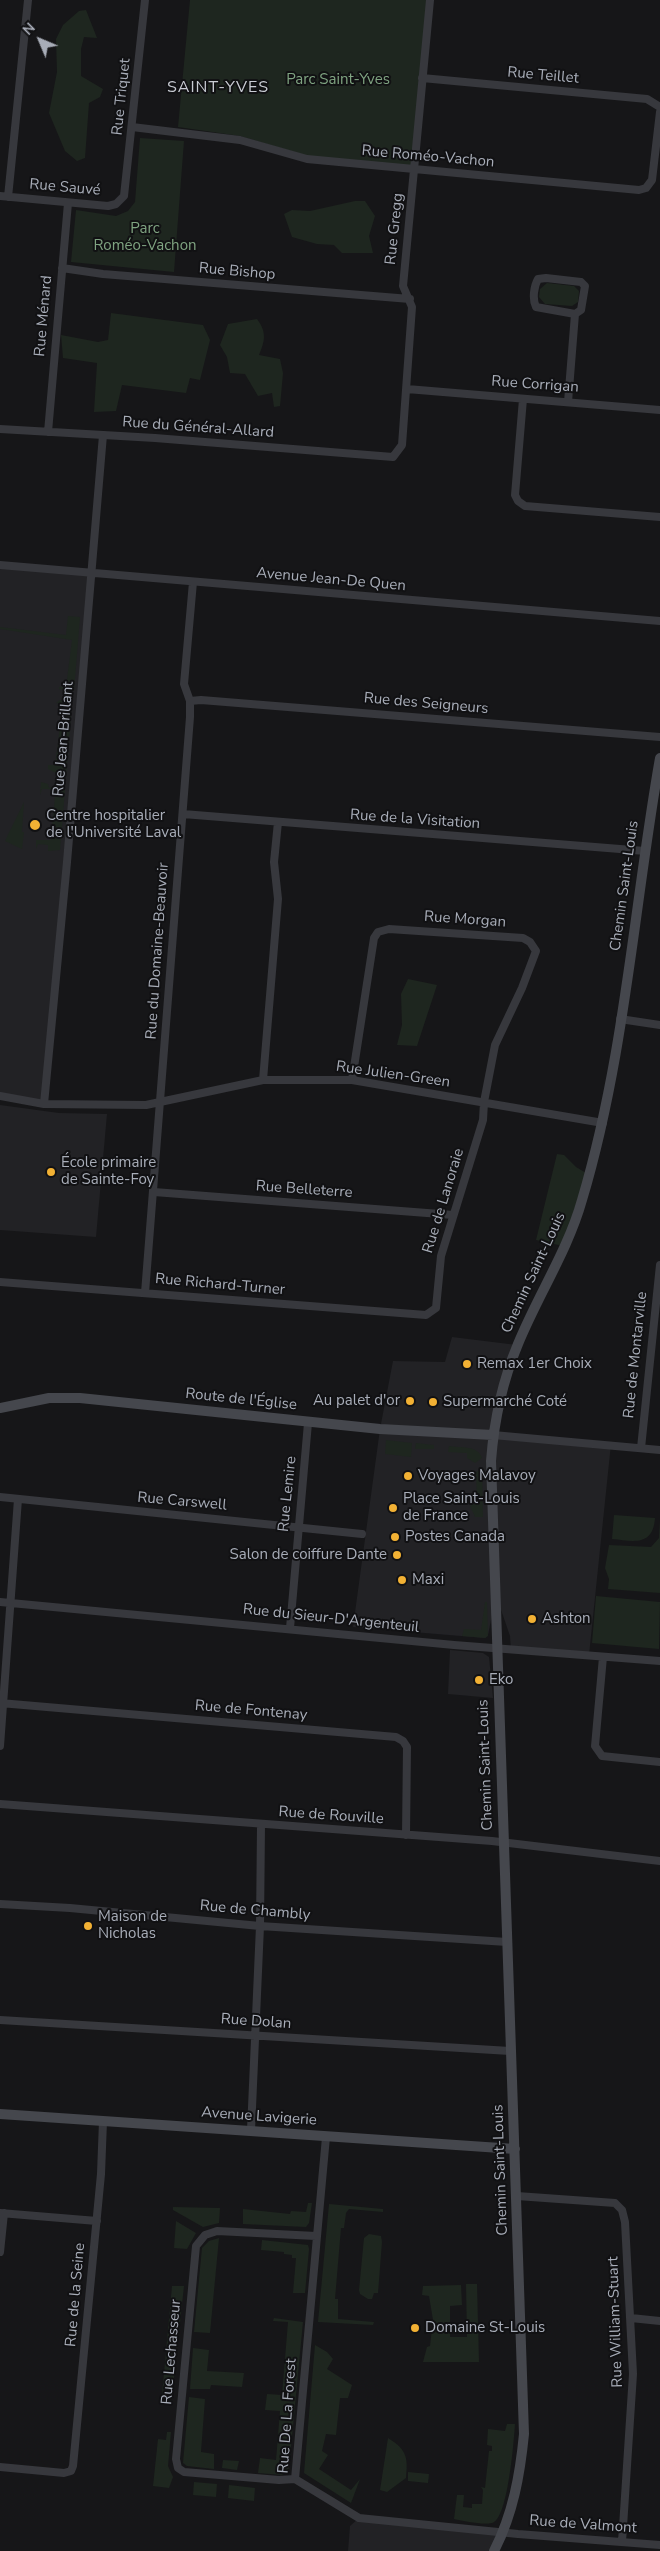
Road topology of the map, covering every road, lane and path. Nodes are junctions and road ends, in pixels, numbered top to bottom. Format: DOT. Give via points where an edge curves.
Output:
graph roads {
  1 [pos="28,0"];
  2 [pos="145,0"];
  3 [pos="430,0"];
  4 [pos="422,78"];
  5 [pos="660,107"];
  6 [pos="660,112"];
  7 [pos="132,127"];
  8 [pos="415,170"];
  9 [pos="4,196"];
  10 [pos="124,196"];
  11 [pos="68,203"];
  12 [pos="62,268"];
  13 [pos="410,299"];
  14 [pos="575,314"];
  15 [pos="407,389"];
  16 [pos="523,399"];
  17 [pos="568,402"];
  18 [pos="660,410"];
  19 [pos="0,430"];
  20 [pos="48,432"];
  21 [pos="102,435"];
  22 [pos="393,457"];
  23 [pos="660,516"];
  24 [pos="0,565"];
  25 [pos="91,573"];
  26 [pos="193,582"];
  27 [pos="660,620"];
  28 [pos="190,701"];
  29 [pos="660,737"];
  30 [pos="660,758"];
  31 [pos="656,799"];
  32 [pos="183,814"];
  33 [pos="278,822"];
  34 [pos="645,851"];
  35 [pos="620,1019"];
  36 [pos="660,1025"];
  37 [pos="264,1080"];
  38 [pos="352,1080"];
  39 [pos="0,1096"];
  40 [pos="161,1101"];
  41 [pos="484,1102"];
  42 [pos="44,1104"];
  43 [pos="603,1123"];
  44 [pos="154,1192"];
  45 [pos="453,1215"];
  46 [pos="660,1265"];
  47 [pos="0,1282"];
  48 [pos="145,1293"];
  49 [pos="436,1308"];
  50 [pos="0,1408"];
  51 [pos="308,1423"];
  52 [pos="493,1434"];
  53 [pos="641,1448"];
  54 [pos="660,1450"];
  55 [pos="0,1497"];
  56 [pos="18,1499"];
  57 [pos="297,1526"];
  58 [pos="362,1534"];
  59 [pos="0,1602"];
  60 [pos="10,1603"];
  61 [pos="290,1628"];
  62 [pos="497,1648"];
  63 [pos="603,1657"];
  64 [pos="660,1661"];
  65 [pos="1,1703"];
  66 [pos="0,1746"];
  67 [pos="660,1762"];
  68 [pos="0,1804"];
  69 [pos="261,1825"];
  70 [pos="406,1835"];
  71 [pos="504,1842"];
  72 [pos="660,1861"];
  73 [pos="0,1904"];
  74 [pos="260,1926"];
  75 [pos="507,1942"];
  76 [pos="0,2020"];
  77 [pos="255,2036"];
  78 [pos="510,2052"];
  79 [pos="0,2114"];
  80 [pos="103,2121"];
  81 [pos="251,2130"];
  82 [pos="326,2137"];
  83 [pos="515,2150"];
  84 [pos="517,2196"];
  85 [pos="2,2213"];
  86 [pos="97,2221"];
  87 [pos="316,2236"];
  88 [pos="0,2252"];
  89 [pos="631,2318"];
  90 [pos="660,2320"];
  91 [pos="0,2467"];
  92 [pos="295,2479"];
  93 [pos="503,2533"];
  94 [pos="622,2542"];
  95 [pos="660,2545"];
  96 [pos="494,2551"];
  1 -- 9 [label="street"];
  2 -- 7 [label="street, Rue Triquet"];
  3 -- 4 [label="street, Rue Gregg"];
  4 -- 5 [label="street, Rue Teillet" via="647,100"];
  4 -- 8 [label="street, Rue Gregg"];
  6 -- 8 [label="street, Rue Roméo-Vachon" via="652,180 646,188 639,190"];
  7 -- 8 [label="street, Rue Roméo-Vachon" via="240,140 307,159"];
  7 -- 10 [label="street, Rue Triquet"];
  8 -- 13 [label="street, Rue Gregg" via="403,286"];
  9 -- 11 [label="street, Rue Sauvé"];
  10 -- 11 [label="street, Rue Sauvé" via="116,204 108,206"];
  11 -- 12 [label="street, Rue Ménard"];
  12 -- 13 [label="street, Rue Bishop"];
  12 -- 20 [label="street, Rue Ménard"];
  13 -- 15 [label="street, Rue Gregg"];
  14 -- 14 [label="street" via="584,303 585,286 581,282 538,279 536,307"];
  14 -- 17 [label="street"];
  15 -- 16 [label="street, Rue Corrigan"];
  15 -- 22 [label="street, Rue Gregg" via="402,445"];
  16 -- 17 [label="street, Rue Corrigan"];
  16 -- 23 [label="street" via="518,501 525,506"];
  17 -- 18 [label="street, Rue Corrigan"];
  19 -- 20 [label="street, Rue du Général-Allard"];
  20 -- 21 [label="street, Rue du Général-Allard"];
  21 -- 22 [label="street, Rue du Général-Allard"];
  21 -- 25 [label="street, Rue Jean-Brillant"];
  24 -- 25 [label="street, Avenue Jean-De Quen"];
  25 -- 26 [label="street, Avenue Jean-De Quen"];
  25 -- 42 [label="street, Rue Jean-Brillant" via="68,862"];
  26 -- 27 [label="street, Avenue Jean-De Quen"];
  26 -- 28 [label="street, Rue du Domaine-Beauvoir" via="184,684"];
  28 -- 29 [label="street, Rue des Seigneurs" via="211,700"];
  28 -- 32 [label="street, Rue du Domaine-Beauvoir"];
  30 -- 31 [label="street, Chemin Saint-Louis"];
  31 -- 34 [label="street, Chemin Saint-Louis"];
  32 -- 33 [label="street, Rue de la Visitation"];
  32 -- 40 [label="street, Rue du Domaine-Beauvoir"];
  33 -- 34 [label="street, Rue de la Visitation"];
  33 -- 37 [label="street" via="274,862 278,899"];
  34 -- 35 [label="street, Chemin Saint-Louis"];
  35 -- 36 [label="street"];
  35 -- 43 [label="street, Chemin Saint-Louis"];
  37 -- 38 [label="street, Rue Julien-Green"];
  37 -- 40 [label="street, Rue Julien-Green"];
  38 -- 41 [label="street, Rue Julien-Green"];
  38 -- 41 [label="street, Rue Morgan" via="374,938 378,932 389,929 524,938 536,951 495,1044"];
  39 -- 42 [label="street, Rue Julien-Green"];
  40 -- 42 [label="street, Rue Julien-Green" via="146,1105"];
  40 -- 44 [label="street, Rue du Domaine-Beauvoir"];
  41 -- 43 [label="street, Rue Julien-Green"];
  41 -- 45 [label="street, Rue de Lanoraie" via="483,1120"];
  43 -- 52 [label="street, Chemin Saint-Louis" via="569,1239 507,1372"];
  44 -- 45 [label="street, Rue Belleterre"];
  44 -- 48 [label="street, Rue du Domaine-Beauvoir"];
  45 -- 49 [label="street, Rue de Lanoraie" via="441,1256"];
  46 -- 53 [label="street, Rue de Montarville"];
  47 -- 48 [label="street, Rue Richard-Turner"];
  48 -- 49 [label="street, Rue Richard-Turner" via="426,1315"];
  50 -- 51 [label="street, Route de l'Église" via="49,1398 80,1398"];
  51 -- 52 [label="street, Route de l'Église"];
  51 -- 57 [label="street, Rue Lemire"];
  52 -- 53 [label="street, Route de l'Église"];
  52 -- 62 [label="street, Chemin Saint-Louis" via="491,1461"];
  53 -- 54 [label="street, Route de l'Église"];
  55 -- 56 [label="street, Rue Carswell"];
  56 -- 57 [label="street, Rue Carswell"];
  56 -- 60 [label="street"];
  57 -- 58 [label="street, Rue Carswell"];
  57 -- 61 [label="street, Rue Lemire"];
  59 -- 60 [label="street, Rue du Sieur-D'Argenteuil"];
  60 -- 61 [label="street, Rue du Sieur-D'Argenteuil"];
  60 -- 65 [label="street"];
  61 -- 62 [label="street, Rue du Sieur-D'Argenteuil"];
  62 -- 63 [label="street, Rue du Sieur-D'Argenteuil"];
  62 -- 71 [label="street, Chemin Saint-Louis"];
  63 -- 64 [label="street, Rue du Sieur-D'Argenteuil"];
  63 -- 67 [label="street" via="595,1746 602,1756"];
  65 -- 66 [label="street"];
  65 -- 70 [label="street, Rue de Fontenay" via="396,1737 407,1747"];
  68 -- 69 [label="street, Rue de Rouville"];
  69 -- 70 [label="street, Rue de Rouville"];
  69 -- 74 [label="street"];
  70 -- 71 [label="street, Rue de Rouville"];
  71 -- 72 [label="street, Rue de Rouville"];
  71 -- 75 [label="street, Chemin Saint-Louis"];
  73 -- 74 [label="street, Rue de Chambly"];
  74 -- 75 [label="street, Rue de Chambly"];
  74 -- 77 [label="street"];
  75 -- 78 [label="street, Chemin Saint-Louis"];
  76 -- 77 [label="street, Rue Dolan"];
  77 -- 78 [label="street, Rue Dolan"];
  77 -- 81 [label="street"];
  78 -- 83 [label="street, Chemin Saint-Louis"];
  79 -- 80 [label="street, Avenue Lavigerie"];
  80 -- 81 [label="street, Avenue Lavigerie"];
  80 -- 86 [label="street, Rue de la Seine"];
  81 -- 82 [label="street, Avenue Lavigerie"];
  82 -- 83 [label="street, Avenue Lavigerie"];
  82 -- 87 [label="street, Rue De La Forest"];
  83 -- 84 [label="street, Chemin Saint-Louis"];
  84 -- 89 [label="street, Rue William-Stuart" via="616,2203 625,2222"];
  84 -- 93 [label="street, Chemin Saint-Louis" via="524,2434 520,2472"];
  85 -- 86 [label="street"];
  85 -- 88 [label="street"];
  86 -- 91 [label="street, Rue de la Seine" via="79,2420 71,2471"];
  87 -- 92 [label="street, Rue De La Forest"];
  87 -- 92 [label="street, Rue Lechasseur" via="217,2231 205,2235 196,2246 176,2459 178,2468 184,2472"];
  89 -- 90 [label="street"];
  89 -- 94 [label="street, Rue William-Stuart" via="633,2374"];
  92 -- 93 [label="street, Rue De La Forest" via="359,2518"];
  93 -- 94 [label="street, Rue de Valmont"];
  93 -- 96 [label="street, Chemin Saint-Louis"];
  94 -- 95 [label="street, Rue de Valmont"];
}
